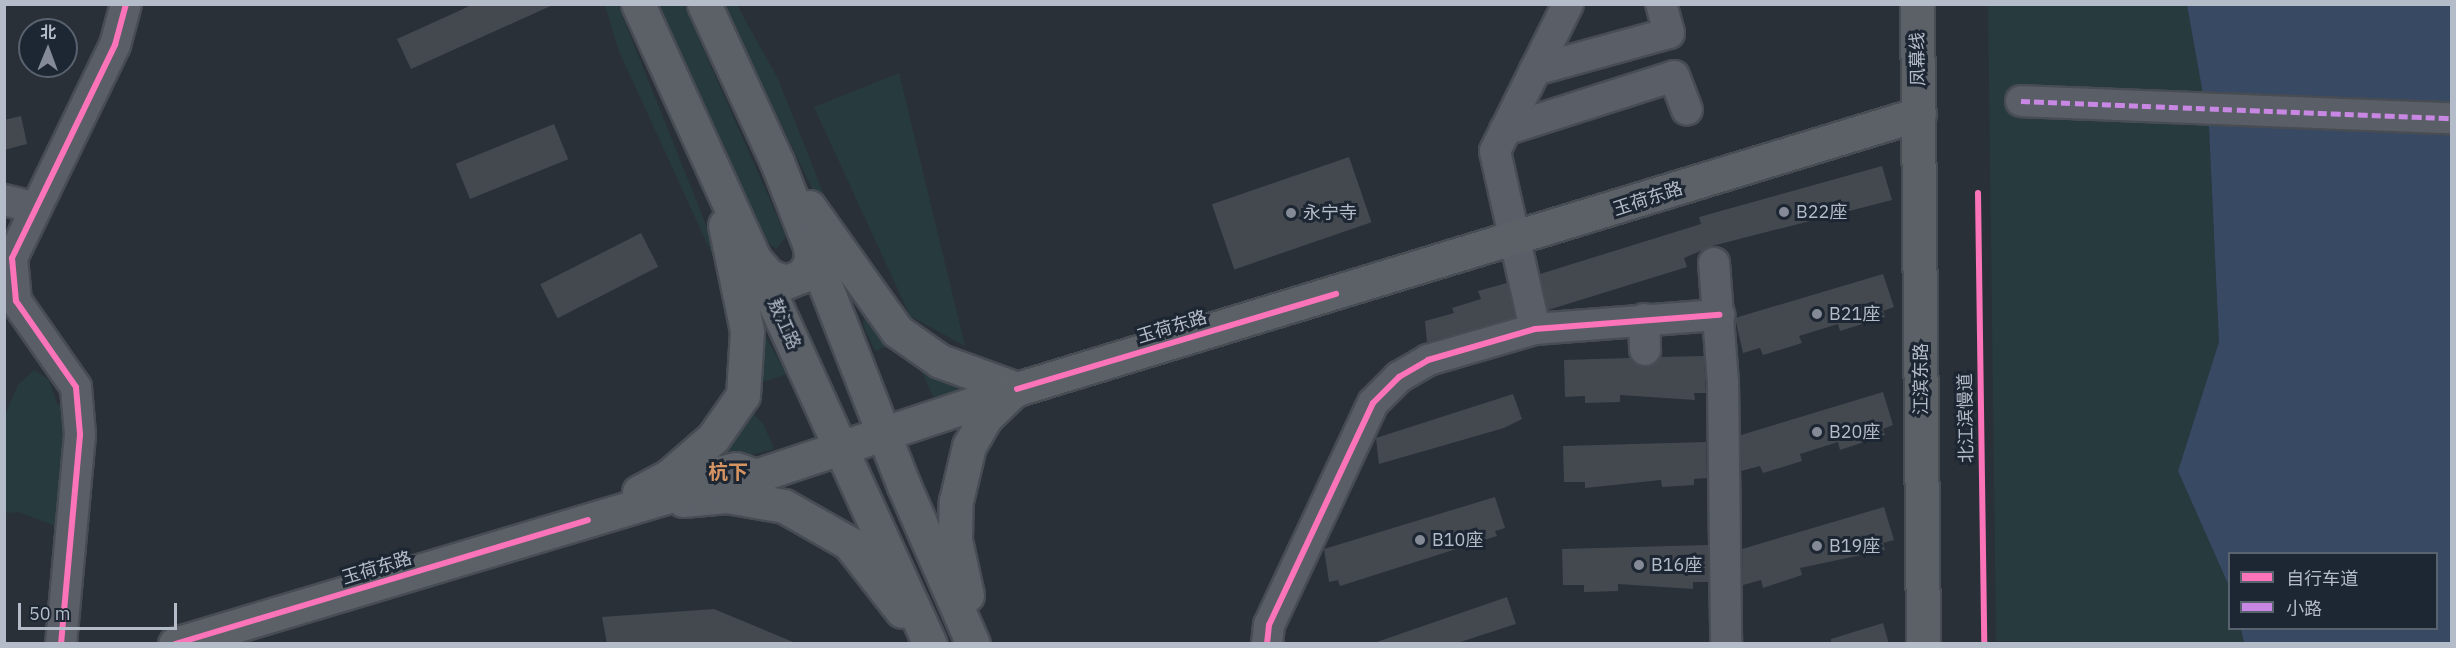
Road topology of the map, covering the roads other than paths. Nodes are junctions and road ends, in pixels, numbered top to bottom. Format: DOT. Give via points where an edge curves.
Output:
graph roads {
  1 [pos="126,4"];
  2 [pos="638,4"];
  3 [pos="704,4"];
  4 [pos="1568,4"];
  5 [pos="1661,4"];
  6 [pos="1917,4"];
  7 [pos="1575,59"];
  8 [pos="1534,70"];
  9 [pos="2021,101"];
  10 [pos="1589,104"];
  11 [pos="1687,110"];
  12 [pos="1919,114"];
  13 [pos="2451,118"];
  14 [pos="1505,130"];
  15 [pos="777,162"];
  16 [pos="716,185"];
  17 [pos="4,200"];
  18 [pos="35,208"];
  19 [pos="1518,240"];
  20 [pos="810,244"];
  21 [pos="756,261"];
  22 [pos="1714,263"];
  23 [pos="1719,315"];
  24 [pos="1644,319"];
  25 [pos="1535,329"];
  26 [pos="1645,350"];
  27 [pos="1017,389"];
  28 [pos="885,433"];
  29 [pos="842,448"];
  30 [pos="752,487"];
  31 [pos="588,520"];
  32 [pos="60,644"];
  33 [pos="175,644"];
  34 [pos="923,644"];
  35 [pos="930,644"];
  36 [pos="975,644"];
  37 [pos="1267,644"];
  38 [pos="1726,644"];
  39 [pos="1923,644"];
  1 -- 18 [label="street" via="115,45"];
  2 -- 16 [label="main road, 敖江路"];
  3 -- 15 [label="main road"];
  4 -- 8 [label="street"];
  5 -- 7 [label="street" via="1669,33"];
  6 -- 12 [label="main road, 凤幕线"];
  7 -- 8 [label="street"];
  7 -- 10 [label="street"];
  8 -- 14 [label="street"];
  9 -- 13 [label="street"];
  10 -- 11 [label="street" via="1674,76"];
  10 -- 14 [label="street"];
  12 -- 19 [label="main road, 玉荷东路"];
  12 -- 39 [label="main road, 江滨东路"];
  14 -- 19 [label="street" via="1495,151"];
  15 -- 20 [label="main road"];
  15 -- 27 [label="main road" via="897,331 940,361"];
  16 -- 21 [label="main road, 敖江路"];
  16 -- 31 [label="main road" via="747,331 742,395 713,438 669,476"];
  17 -- 18 [label="street"];
  18 -- 32 [label="street" via="12,258 11,277 27,322 63,363 76,387 80,434"];
  19 -- 25 [label="street"];
  19 -- 27 [label="main road, 玉荷东路"];
  20 -- 21 [label="main road" via="811,261 802,276 786,282 770,276"];
  20 -- 28 [label="main road"];
  21 -- 29 [label="main road, 敖江路"];
  22 -- 23 [label="street"];
  23 -- 24 [label="street"];
  23 -- 38 [label="street"];
  24 -- 25 [label="street"];
  24 -- 26 [label="street"];
  25 -- 37 [label="street" via="1428,360 1399,377 1373,403 1269,625"];
  27 -- 28 [label="main road, 玉荷东路"];
  27 -- 36 [label="main road" via="985,418 969,446 956,501 956,540"];
  28 -- 29 [label="main road, 玉荷东路"];
  28 -- 36 [label="main road"];
  29 -- 30 [label="main road, 玉荷东路"];
  29 -- 35 [label="main road, 敖江路"];
  30 -- 31 [label="main road"];
  30 -- 34 [label="main road" via="849,543"];
  31 -- 33 [label="main road, 玉荷东路"];
}
